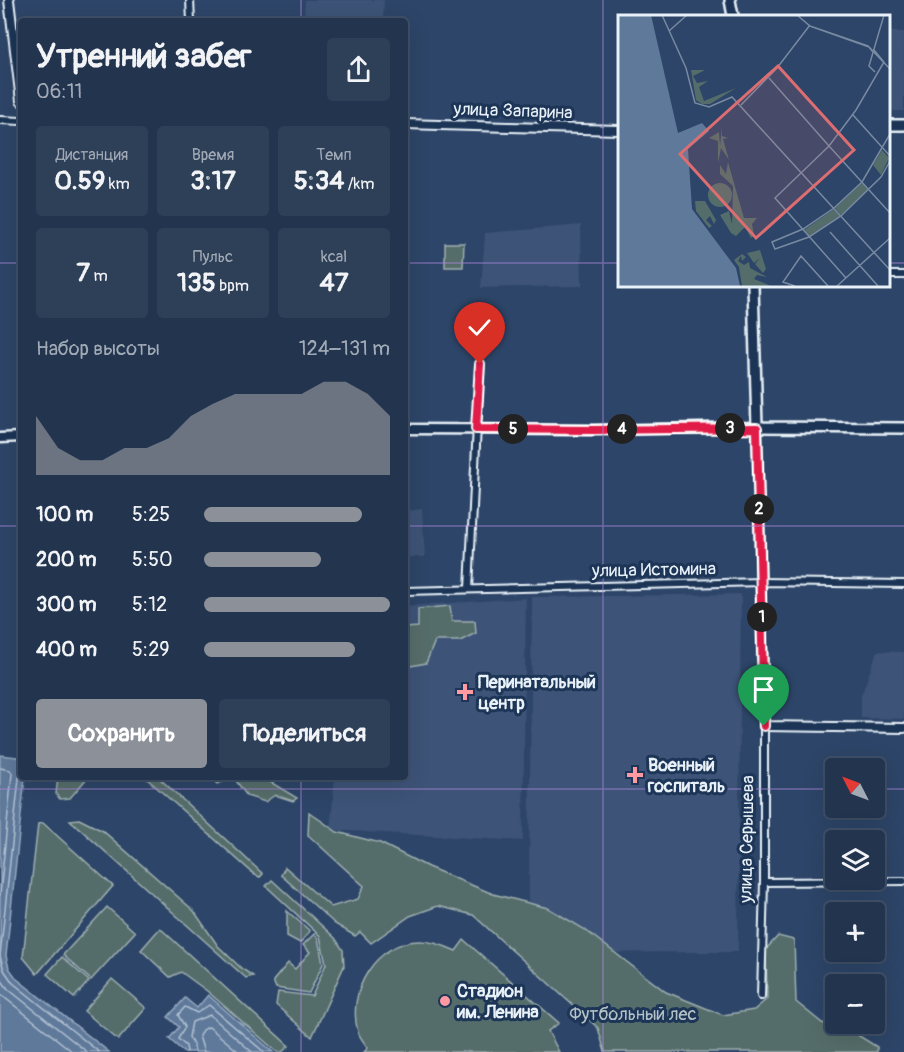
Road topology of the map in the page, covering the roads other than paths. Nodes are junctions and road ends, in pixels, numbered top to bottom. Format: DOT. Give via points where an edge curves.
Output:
graph roads {
  1 [pos="9,0"];
  2 [pos="190,0"];
  3 [pos="730,0"];
  4 [pos="733,15"];
  5 [pos="191,18"];
  6 [pos="18,76"];
  7 [pos="0,120"];
  8 [pos="18,121"];
  9 [pos="408,124"];
  10 [pos="618,130"];
  11 [pos="753,286"];
  12 [pos="480,364"];
  13 [pos="757,428"];
  14 [pos="904,428"];
  15 [pos="408,429"];
  16 [pos="476,429"];
  17 [pos="18,437"];
  18 [pos="0,438"];
  19 [pos="762,582"];
  20 [pos="904,584"];
  21 [pos="469,589"];
  22 [pos="408,591"];
  23 [pos="764,726"];
  24 [pos="904,728"];
  25 [pos="904,881"];
  26 [pos="764,882"];
  27 [pos="760,996"];
  1 -- 6 [label="street"];
  2 -- 5 [label="street"];
  3 -- 4 [label="main road"];
  7 -- 8 [label="street"];
  9 -- 10 [label="street, улица Запарина"];
  11 -- 13 [label="main road, улица Серышева"];
  12 -- 16 [label="street"];
  13 -- 14 [label="main road"];
  13 -- 16 [label="main road"];
  13 -- 19 [label="street, улица Серышева"];
  15 -- 16 [label="main road"];
  16 -- 21 [label="street"];
  17 -- 18 [label="main road"];
  19 -- 20 [label="street, улица Истомина"];
  19 -- 21 [label="street, улица Истомина"];
  19 -- 23 [label="street, улица Серышева"];
  21 -- 22 [label="street, улица Истомина"];
  23 -- 24 [label="street"];
  23 -- 26 [label="street, улица Серышева"];
  25 -- 26 [label="street"];
  26 -- 27 [label="street, улица Серышева"];
}
